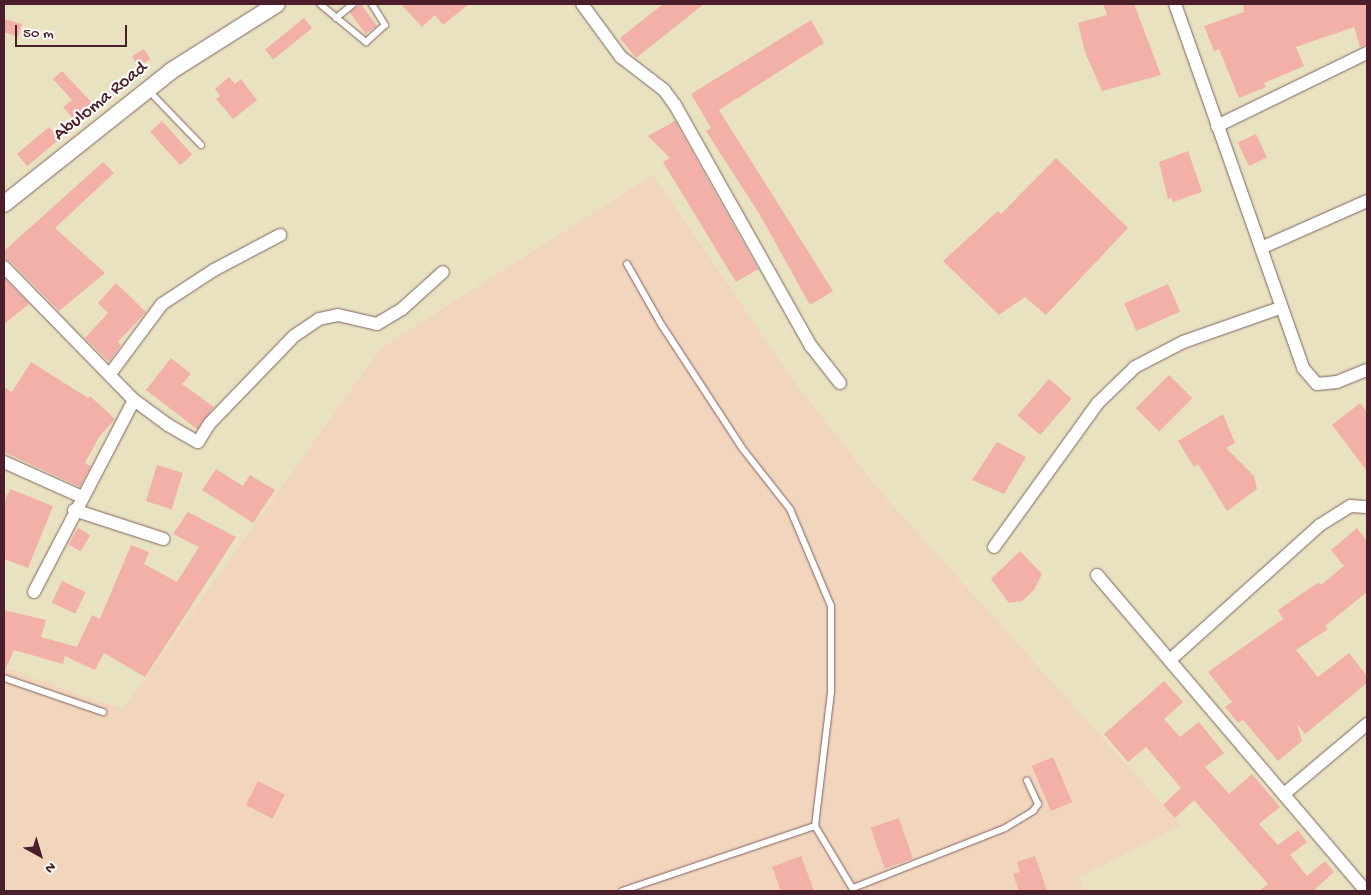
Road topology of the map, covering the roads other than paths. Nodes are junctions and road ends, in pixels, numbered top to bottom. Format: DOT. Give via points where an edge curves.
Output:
graph roads {
  1 [pos="277,4"];
  2 [pos="320,4"];
  3 [pos="353,4"];
  4 [pos="372,4"];
  5 [pos="582,4"];
  6 [pos="1175,4"];
  7 [pos="336,18"];
  8 [pos="1367,53"];
  9 [pos="148,90"];
  10 [pos="1218,126"];
  11 [pos="201,145"];
  12 [pos="1367,201"];
  13 [pos="4,204"];
  14 [pos="280,235"];
  15 [pos="1262,248"];
  16 [pos="627,264"];
  17 [pos="4,268"];
  18 [pos="443,272"];
  19 [pos="1280,308"];
  20 [pos="1367,370"];
  21 [pos="110,374"];
  22 [pos="840,383"];
  23 [pos="134,400"];
  24 [pos="4,462"];
  25 [pos="82,497"];
  26 [pos="1367,507"];
  27 [pos="74,510"];
  28 [pos="163,539"];
  29 [pos="994,547"];
  30 [pos="1097,574"];
  31 [pos="34,592"];
  32 [pos="1170,660"];
  33 [pos="4,678"];
  34 [pos="103,712"];
  35 [pos="1367,724"];
  36 [pos="1027,780"];
  37 [pos="1284,794"];
  38 [pos="815,826"];
  39 [pos="854,890"];
  40 [pos="622,891"];
  41 [pos="1366,891"];
  1 -- 9 [label="street, Abuloma Road" via="171,71"];
  2 -- 7 [label="lane"];
  3 -- 7 [label="lane"];
  4 -- 7 [label="lane" via="385,25 366,42"];
  5 -- 22 [label="street" via="621,58 664,90 675,105 811,346"];
  6 -- 10 [label="street"];
  8 -- 10 [label="street"];
  9 -- 11 [label="lane"];
  9 -- 13 [label="street, Abuloma Road"];
  10 -- 15 [label="street"];
  12 -- 15 [label="street"];
  14 -- 21 [label="street" via="214,270 162,304"];
  15 -- 19 [label="street"];
  16 -- 38 [label="lane" via="661,324 736,439 790,509 831,606 831,692"];
  17 -- 21 [label="street"];
  18 -- 23 [label="street" via="402,309 377,324 338,315 319,319 294,336 210,423 198,442"];
  19 -- 20 [label="street" via="1303,368 1317,384 1338,382"];
  19 -- 29 [label="street" via="1183,342 1135,367 1098,403"];
  21 -- 23 [label="street"];
  23 -- 25 [label="street"];
  24 -- 25 [label="street"];
  25 -- 27 [label="street"];
  26 -- 32 [label="street" via="1350,506 1320,524"];
  27 -- 28 [label="street"];
  27 -- 31 [label="street"];
  30 -- 32 [label="street"];
  32 -- 37 [label="street"];
  33 -- 34 [label="lane"];
  35 -- 37 [label="street"];
  36 -- 39 [label="lane" via="1038,804 1033,811 1005,828"];
  37 -- 41 [label="street"];
  38 -- 39 [label="lane"];
  38 -- 40 [label="lane"];
}
